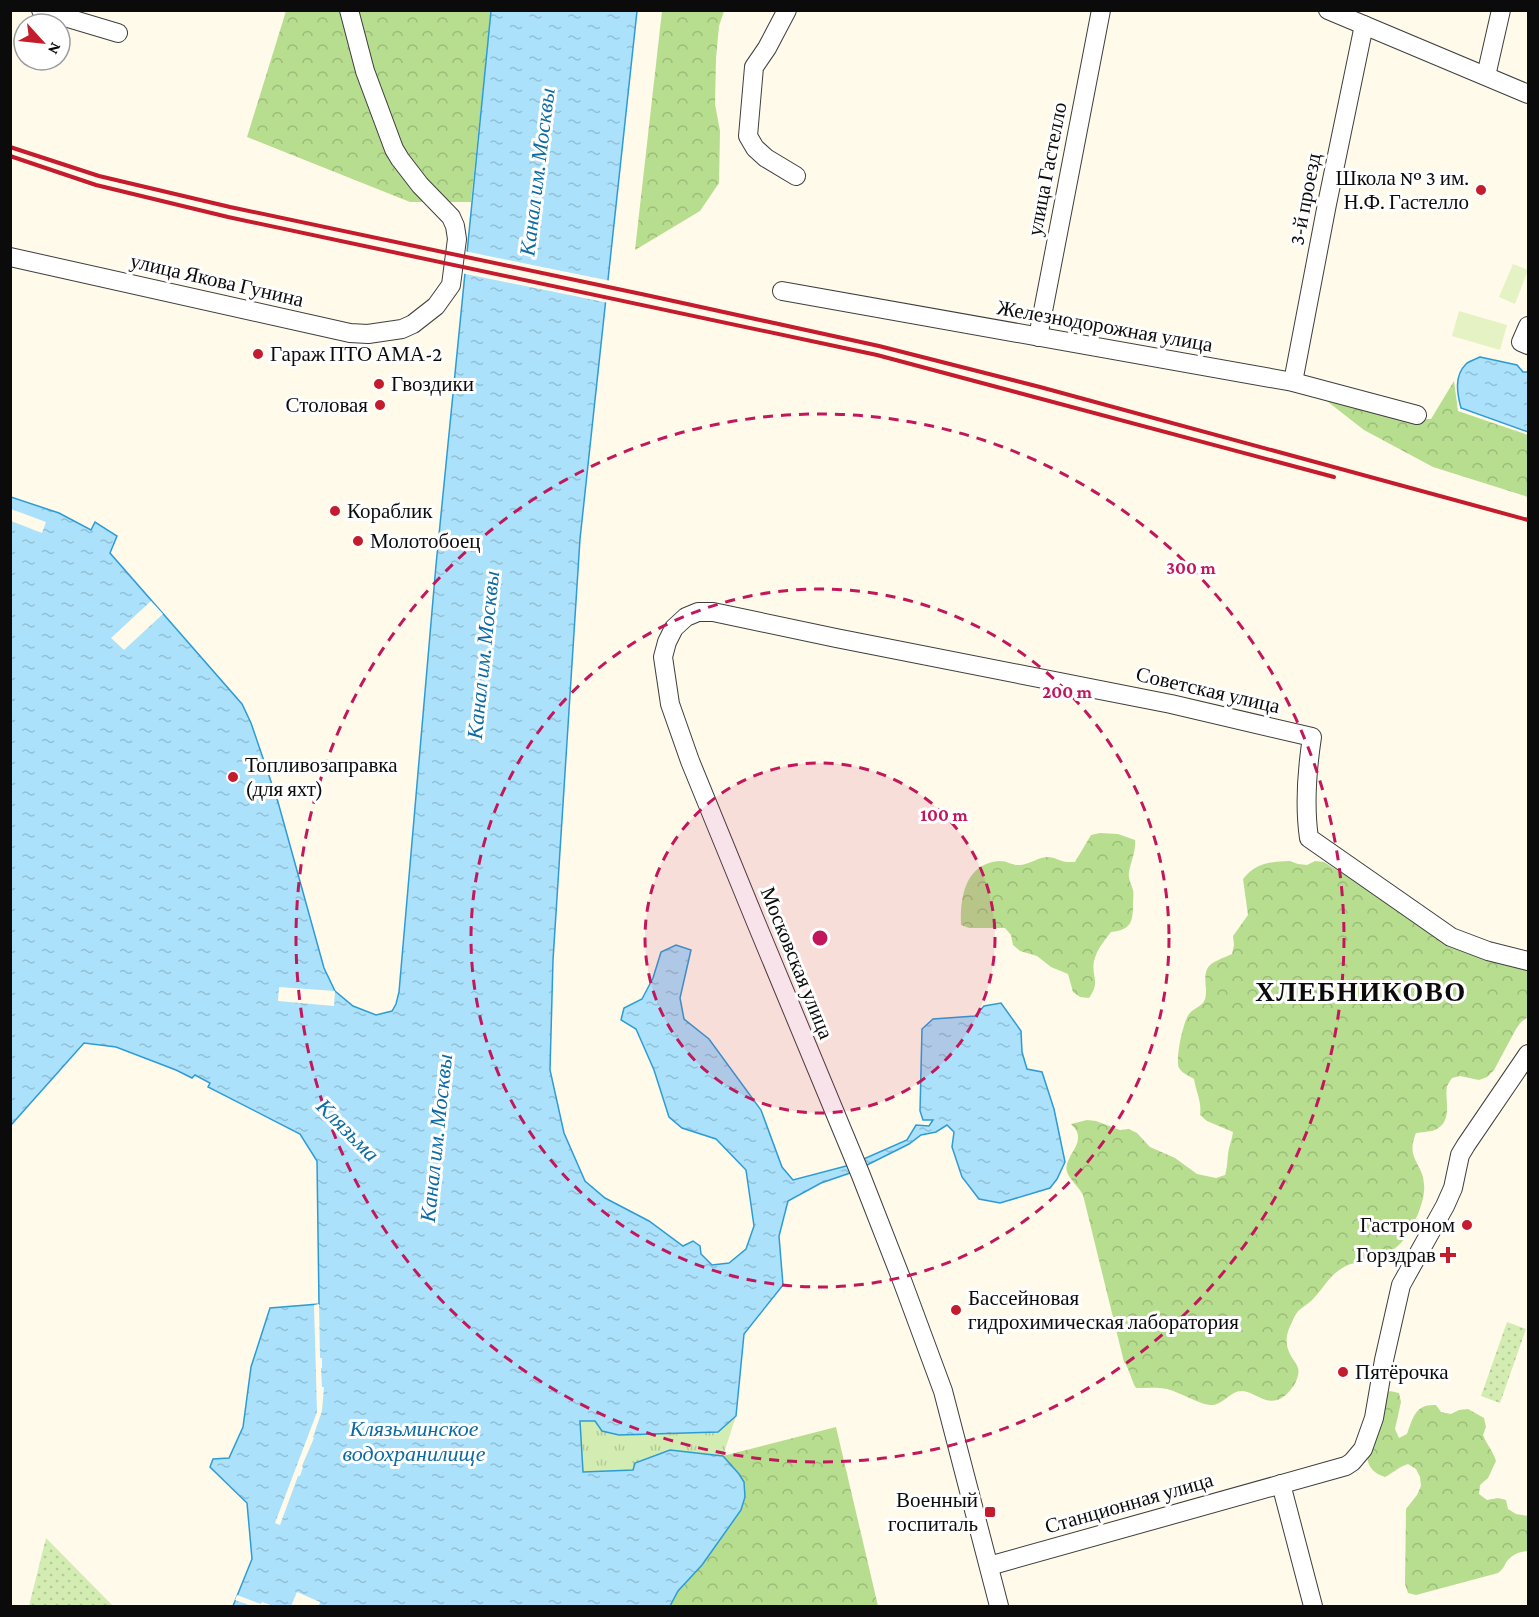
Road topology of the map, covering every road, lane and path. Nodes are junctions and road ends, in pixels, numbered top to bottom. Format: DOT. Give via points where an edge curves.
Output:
graph roads {
  1 [pos="41,10"];
  2 [pos="349,10"];
  3 [pos="787,10"];
  4 [pos="1101,10"];
  5 [pos="1328,10"];
  6 [pos="1501,10"];
  7 [pos="1364,25"];
  8 [pos="118,33"];
  9 [pos="1486,76"];
  10 [pos="1528,94"];
  11 [pos="796,176"];
  12 [pos="10,256"];
  13 [pos="782,291"];
  14 [pos="1038,337"];
  15 [pos="1293,382"];
  16 [pos="1418,415"];
  17 [pos="663,657"];
  18 [pos="1528,962"];
  19 [pos="1528,1054"];
  20 [pos="1281,1484"];
  21 [pos="989,1566"];
  22 [pos="999,1606"];
  23 [pos="1313,1606"];
  1 -- 8 [label="street"];
  2 -- 12 [label="street, улица Якова Гунина" via="388,136 404,164 455,226 451,285 436,306 413,324 368,334 350,333"];
  3 -- 11 [label="street" via="754,67 748,136 766,158"];
  4 -- 14 [label="street, улица Гастелло"];
  5 -- 7 [label="street"];
  6 -- 9 [label="street"];
  7 -- 9 [label="street"];
  7 -- 15 [label="street, 3-й проезд"];
  9 -- 10 [label="street"];
  13 -- 14 [label="street, Железнодорожная улица"];
  14 -- 15 [label="street, Железнодорожная улица"];
  15 -- 16 [label="street, Железнодорожная улица"];
  17 -- 18 [label="street, Советская улица" via="674,628 686,617 712,612 1171,704 1312,737 1305,817 1309,838 1451,937"];
  17 -- 21 [label="street, Московская улица" via="670,704 690,761 858,1168 943,1391"];
  19 -- 20 [label="street, Станционная улица" via="1460,1155 1445,1206 1401,1285 1374,1418 1363,1449 1346,1466"];
  20 -- 21 [label="street, Станционная улица"];
  20 -- 23 [label="street"];
  21 -- 22 [label="street"];
}
